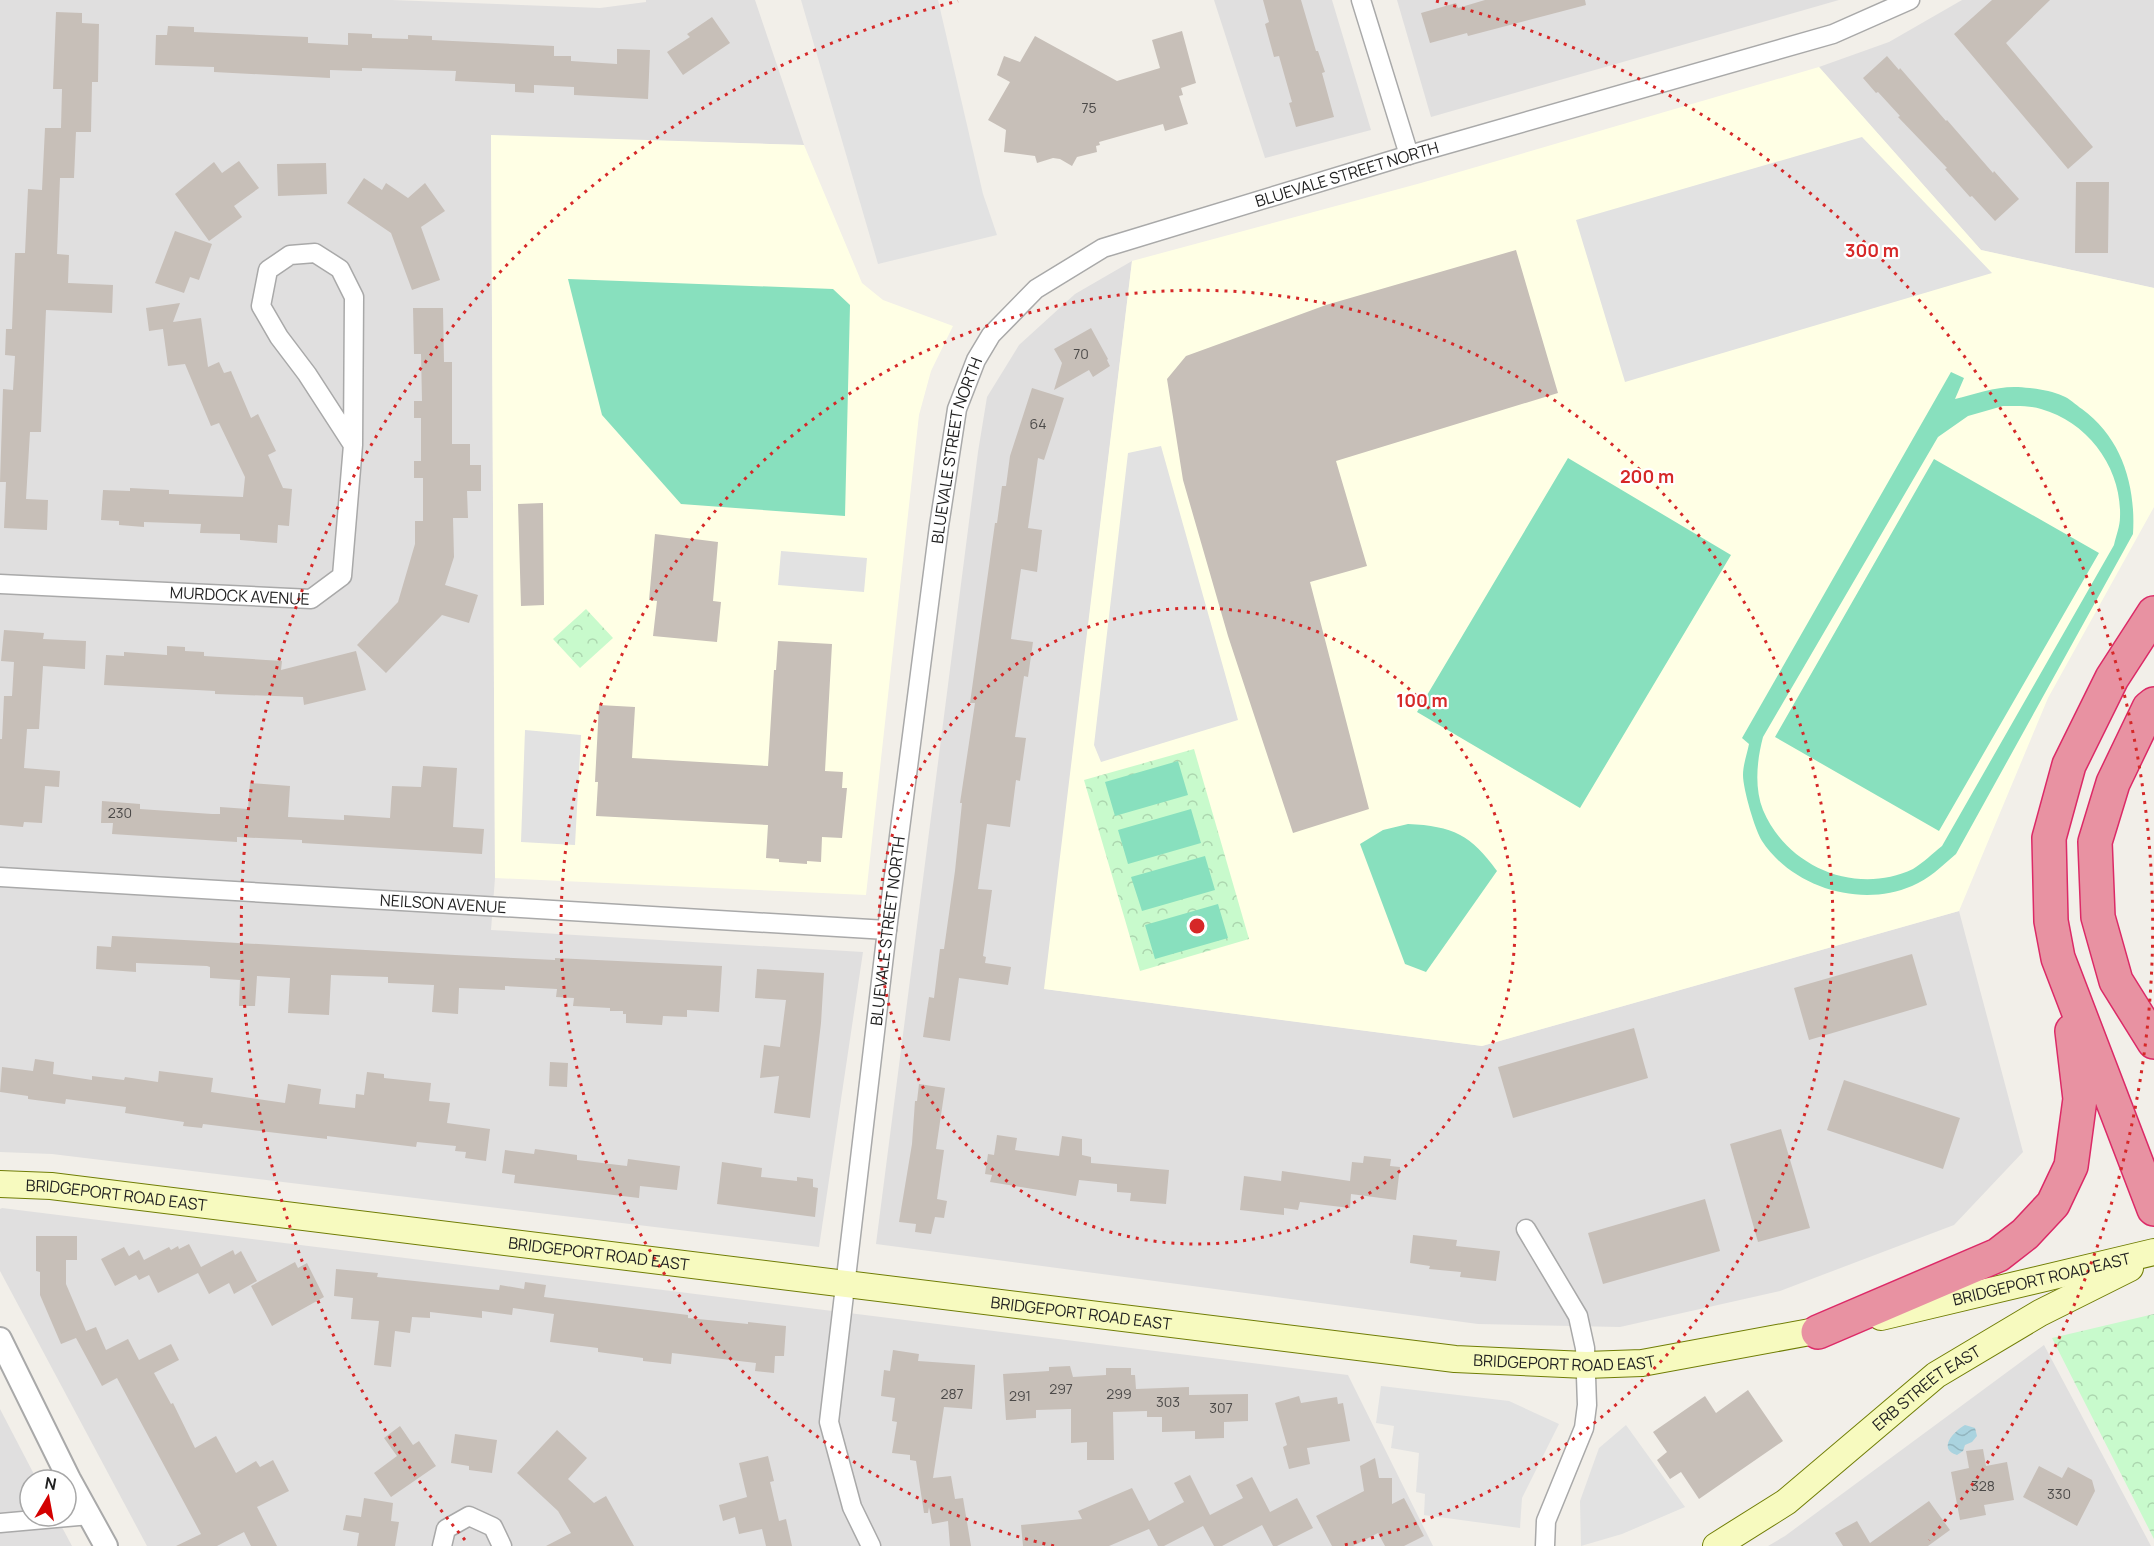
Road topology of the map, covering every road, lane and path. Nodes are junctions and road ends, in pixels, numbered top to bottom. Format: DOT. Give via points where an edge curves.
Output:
graph roads {
  1 [pos="1361,0"];
  2 [pos="1910,0"];
  3 [pos="1409,155"];
  4 [pos="353,445"];
  5 [pos="0,584"];
  6 [pos="2154,613"];
  7 [pos="2154,704"];
  8 [pos="0,877"];
  9 [pos="887,930"];
  10 [pos="2067,984"];
  11 [pos="2154,1042"];
  12 [pos="0,1184"];
  13 [pos="2154,1209"];
  14 [pos="1526,1230"];
  15 [pos="2154,1254"];
  16 [pos="845,1283"];
  17 [pos="1818,1332"];
  18 [pos="0,1338"];
  19 [pos="1586,1365"];
  20 [pos="90,1515"];
  21 [pos="0,1523"];
  22 [pos="106,1546"];
  23 [pos="441,1546"];
  24 [pos="502,1546"];
  25 [pos="871,1546"];
  26 [pos="1545,1546"];
  27 [pos="1716,1546"];
  1 -- 3 [label="street"];
  2 -- 3 [label="street, BLUEVALE STREET NORTH" via="1833,34"];
  3 -- 9 [label="street, BLUEVALE STREET NORTH" via="1103,248 1036,289 991,335 976,360 957,409"];
  4 -- 4 [label="street, MURDOCK AVENUE" via="354,297 340,269 315,253 290,255 268,270 261,306"];
  4 -- 5 [label="street, MURDOCK AVENUE" via="342,576 311,599"];
  6 -- 10 [label="highway" via="2112,678 2069,765 2049,838 2051,921"];
  7 -- 11 [label="highway" via="2113,783 2095,842 2097,917 2116,981"];
  8 -- 9 [label="street, NEILSON AVENUE"];
  9 -- 16 [label="street, BLUEVALE STREET NORTH"];
  10 -- 13 [label="highway"];
  10 -- 17 [label="highway" via="2080,1099 2071,1166 2052,1204 2025,1234 1998,1255"];
  12 -- 16 [label="main road, BRIDGEPORT ROAD EAST" via="51,1186"];
  14 -- 19 [label="street" via="1578,1316"];
  15 -- 17 [label="main road, BRIDGEPORT ROAD EAST"];
  15 -- 27 [label="main road, ERB STREET EAST" via="2040,1312 1936,1375 1786,1502"];
  16 -- 19 [label="main road, BRIDGEPORT ROAD EAST" via="1455,1359"];
  16 -- 25 [label="street, BLUEVALE STREET NORTH" via="829,1422 852,1507"];
  17 -- 19 [label="main road, BRIDGEPORT ROAD EAST" via="1642,1363"];
  18 -- 20 [label="street"];
  19 -- 26 [label="street" via="1584,1428 1546,1521"];
  20 -- 21 [label="street"];
  20 -- 22 [label="street"];
  23 -- 24 [label="street" via="446,1529 469,1516 492,1527"];
}
